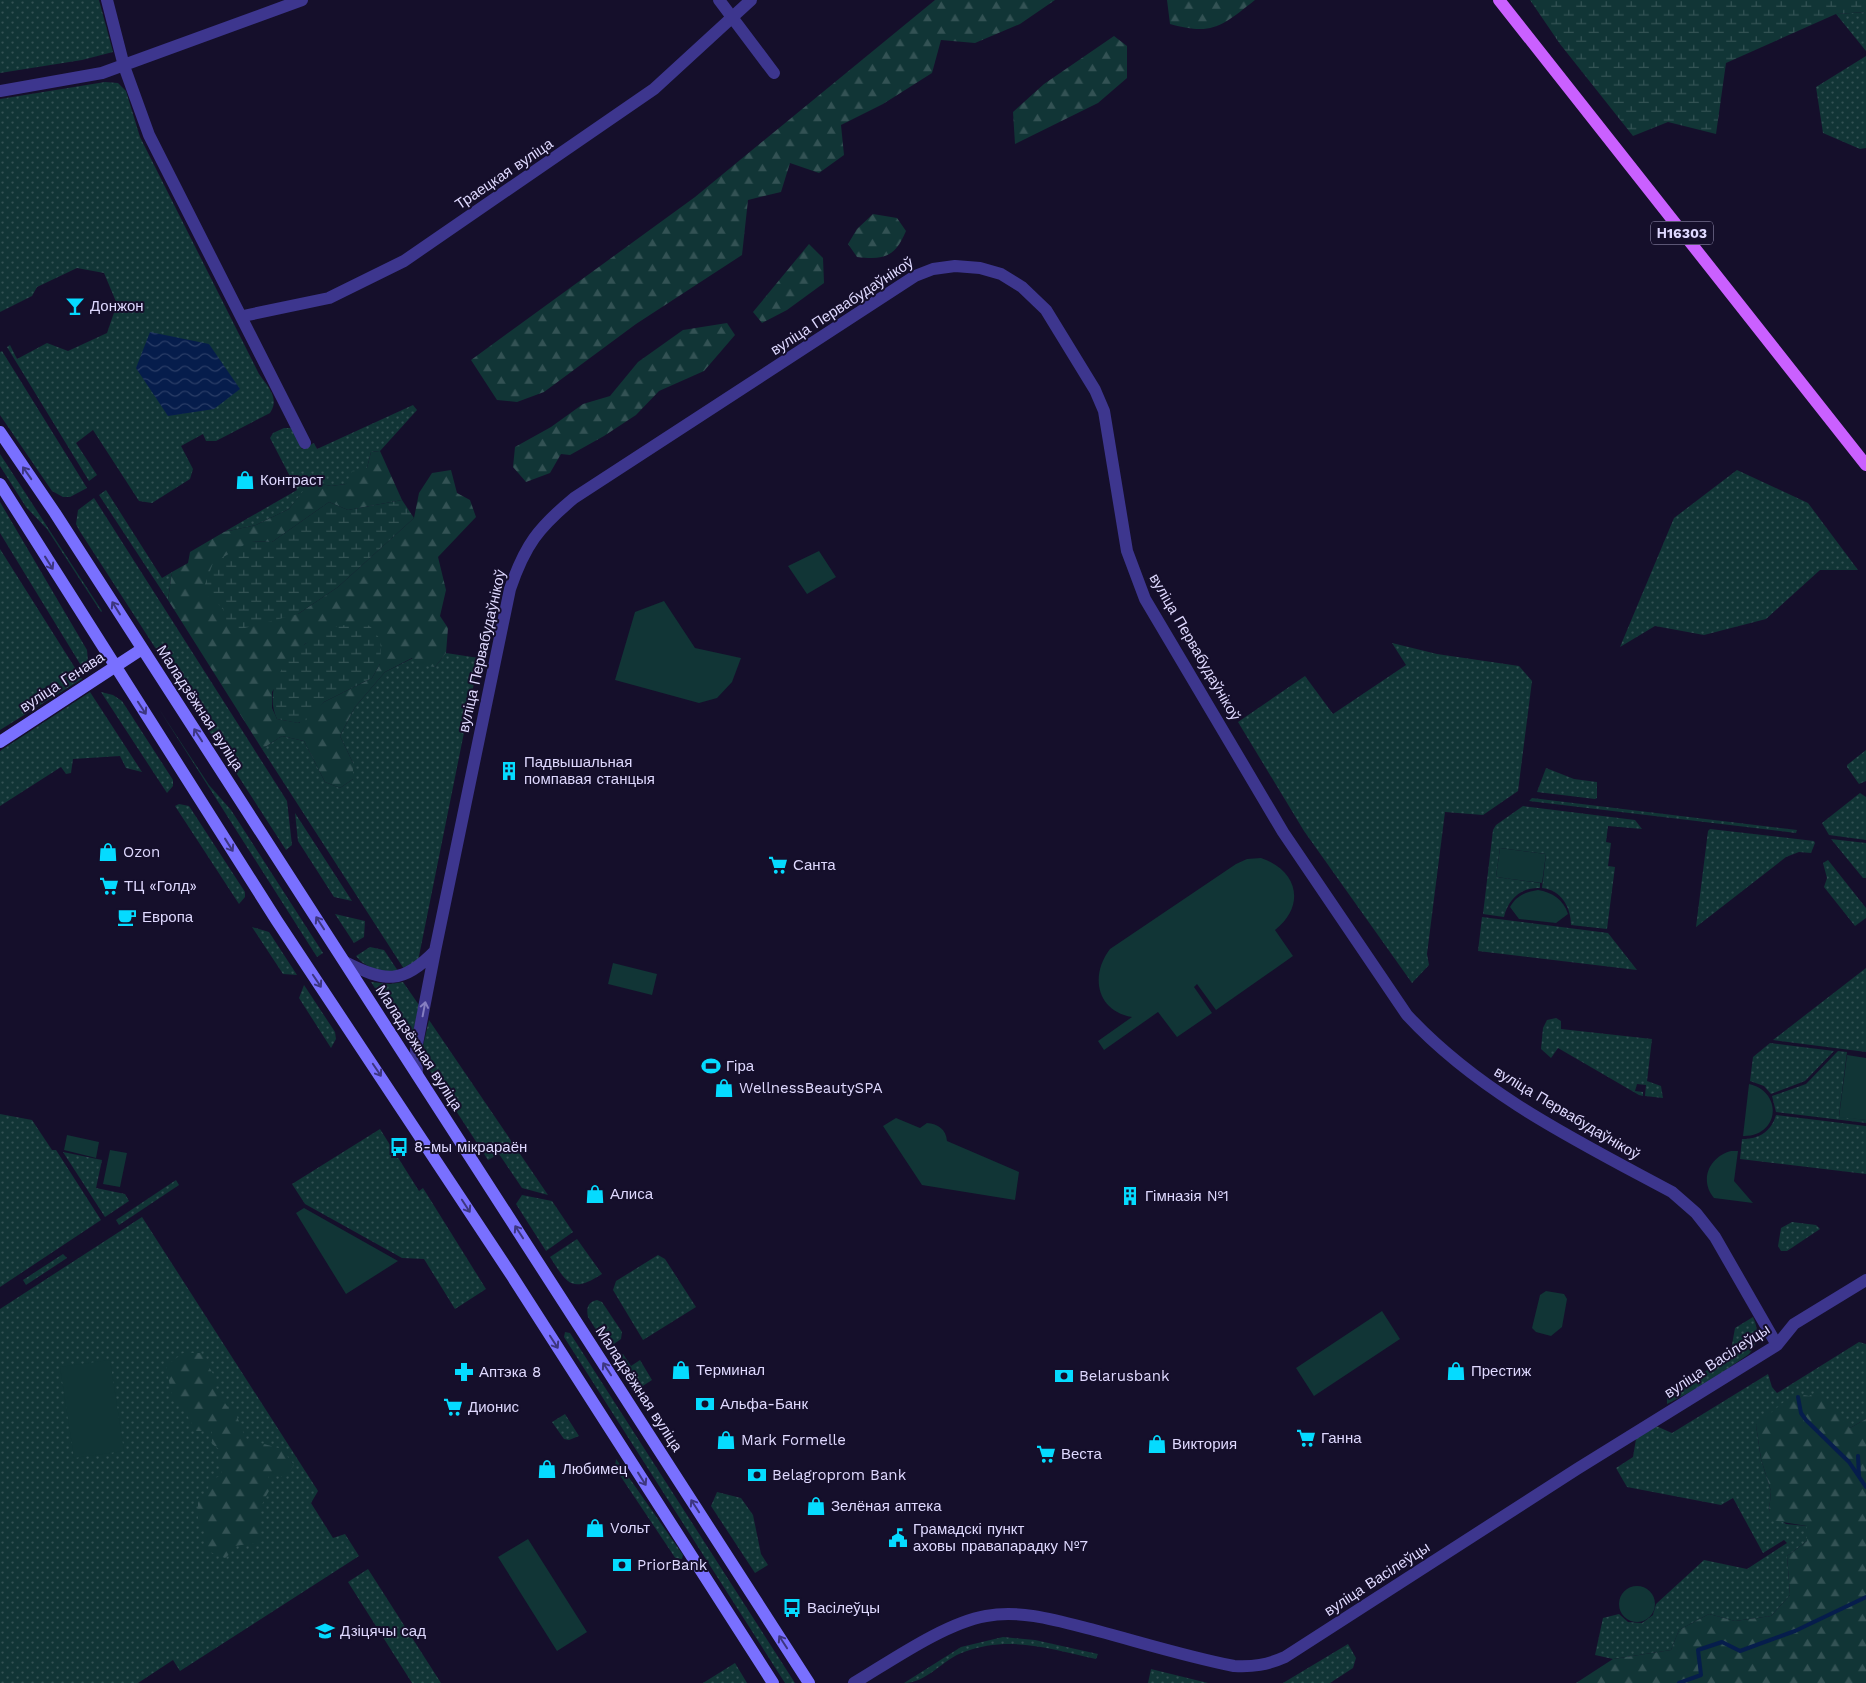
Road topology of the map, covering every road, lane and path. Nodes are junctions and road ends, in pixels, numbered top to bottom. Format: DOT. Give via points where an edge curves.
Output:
graph roads {
  1 [pos="107,0"];
  2 [pos="302,0"];
  3 [pos="719,0"];
  4 [pos="751,0"];
  5 [pos="1499,0"];
  6 [pos="732,18"];
  7 [pos="124,66"];
  8 [pos="774,73"];
  9 [pos="0,91"];
  10 [pos="243,316"];
  11 [pos="0,432"];
  12 [pos="306,443"];
  13 [pos="1866,465"];
  14 [pos="0,484"];
  15 [pos="142,649"];
  16 [pos="115,667"];
  17 [pos="0,742"];
  18 [pos="435,951"];
  19 [pos="345,962"];
  20 [pos="417,1074"];
  21 [pos="1866,1280"];
  22 [pos="1777,1345"];
  23 [pos="773,1683"];
  24 [pos="809,1683"];
  25 [pos="854,1683"];
  1 -- 7 [label="street"];
  2 -- 7 [label="street"];
  3 -- 6 [label="street"];
  4 -- 6 [label="street, Траецкая вуліца"];
  5 -- 13 [label="main road, Н16303"];
  6 -- 8 [label="street"];
  6 -- 10 [label="street, Траецкая вуліца" via="654,89 404,261 329,298"];
  7 -- 9 [label="street" via="84,78"];
  7 -- 10 [label="street" via="150,135"];
  10 -- 12 [label="street"];
  15 -- 11 [label="main road, Маладзёжная вуліца, one-way"];
  14 -- 16 [label="main road, one-way"];
  15 -- 16 [label="main road, вуліца Генава"];
  19 -- 15 [label="main road, Маладзёжная вуліца, one-way"];
  16 -- 17 [label="main road, вуліца Генава"];
  16 -- 23 [label="main road, one-way"];
  18 -- 19 [label="street" via="420,967 404,975 388,977 372,976"];
  20 -- 18 [label="street, вуліца Первабудаўнікоў, one-way" via="416,1049"];
  18 -- 22 [label="street, вуліца Первабудаўнікоў" via="510,589 532,538 574,498 915,276 955,266 1001,274 1022,287 1046,310 1095,390 1104,411 1127,551 1146,599 1283,832 1407,1015 1431,1041 1505,1098 1672,1192 1696,1213 1715,1237"];
  19 -- 20 [label="main road, Маладзёжная вуліца"];
  24 -- 20 [label="main road, Маладзёжная вуліца, one-way"];
  21 -- 22 [label="street, вуліца Васілеўцы" via="1794,1324"];
  22 -- 25 [label="street, вуліца Васілеўцы" via="1274,1662 1250,1667 1234,1666 1079,1626 1012,1614 985,1616 945,1630"];
}
